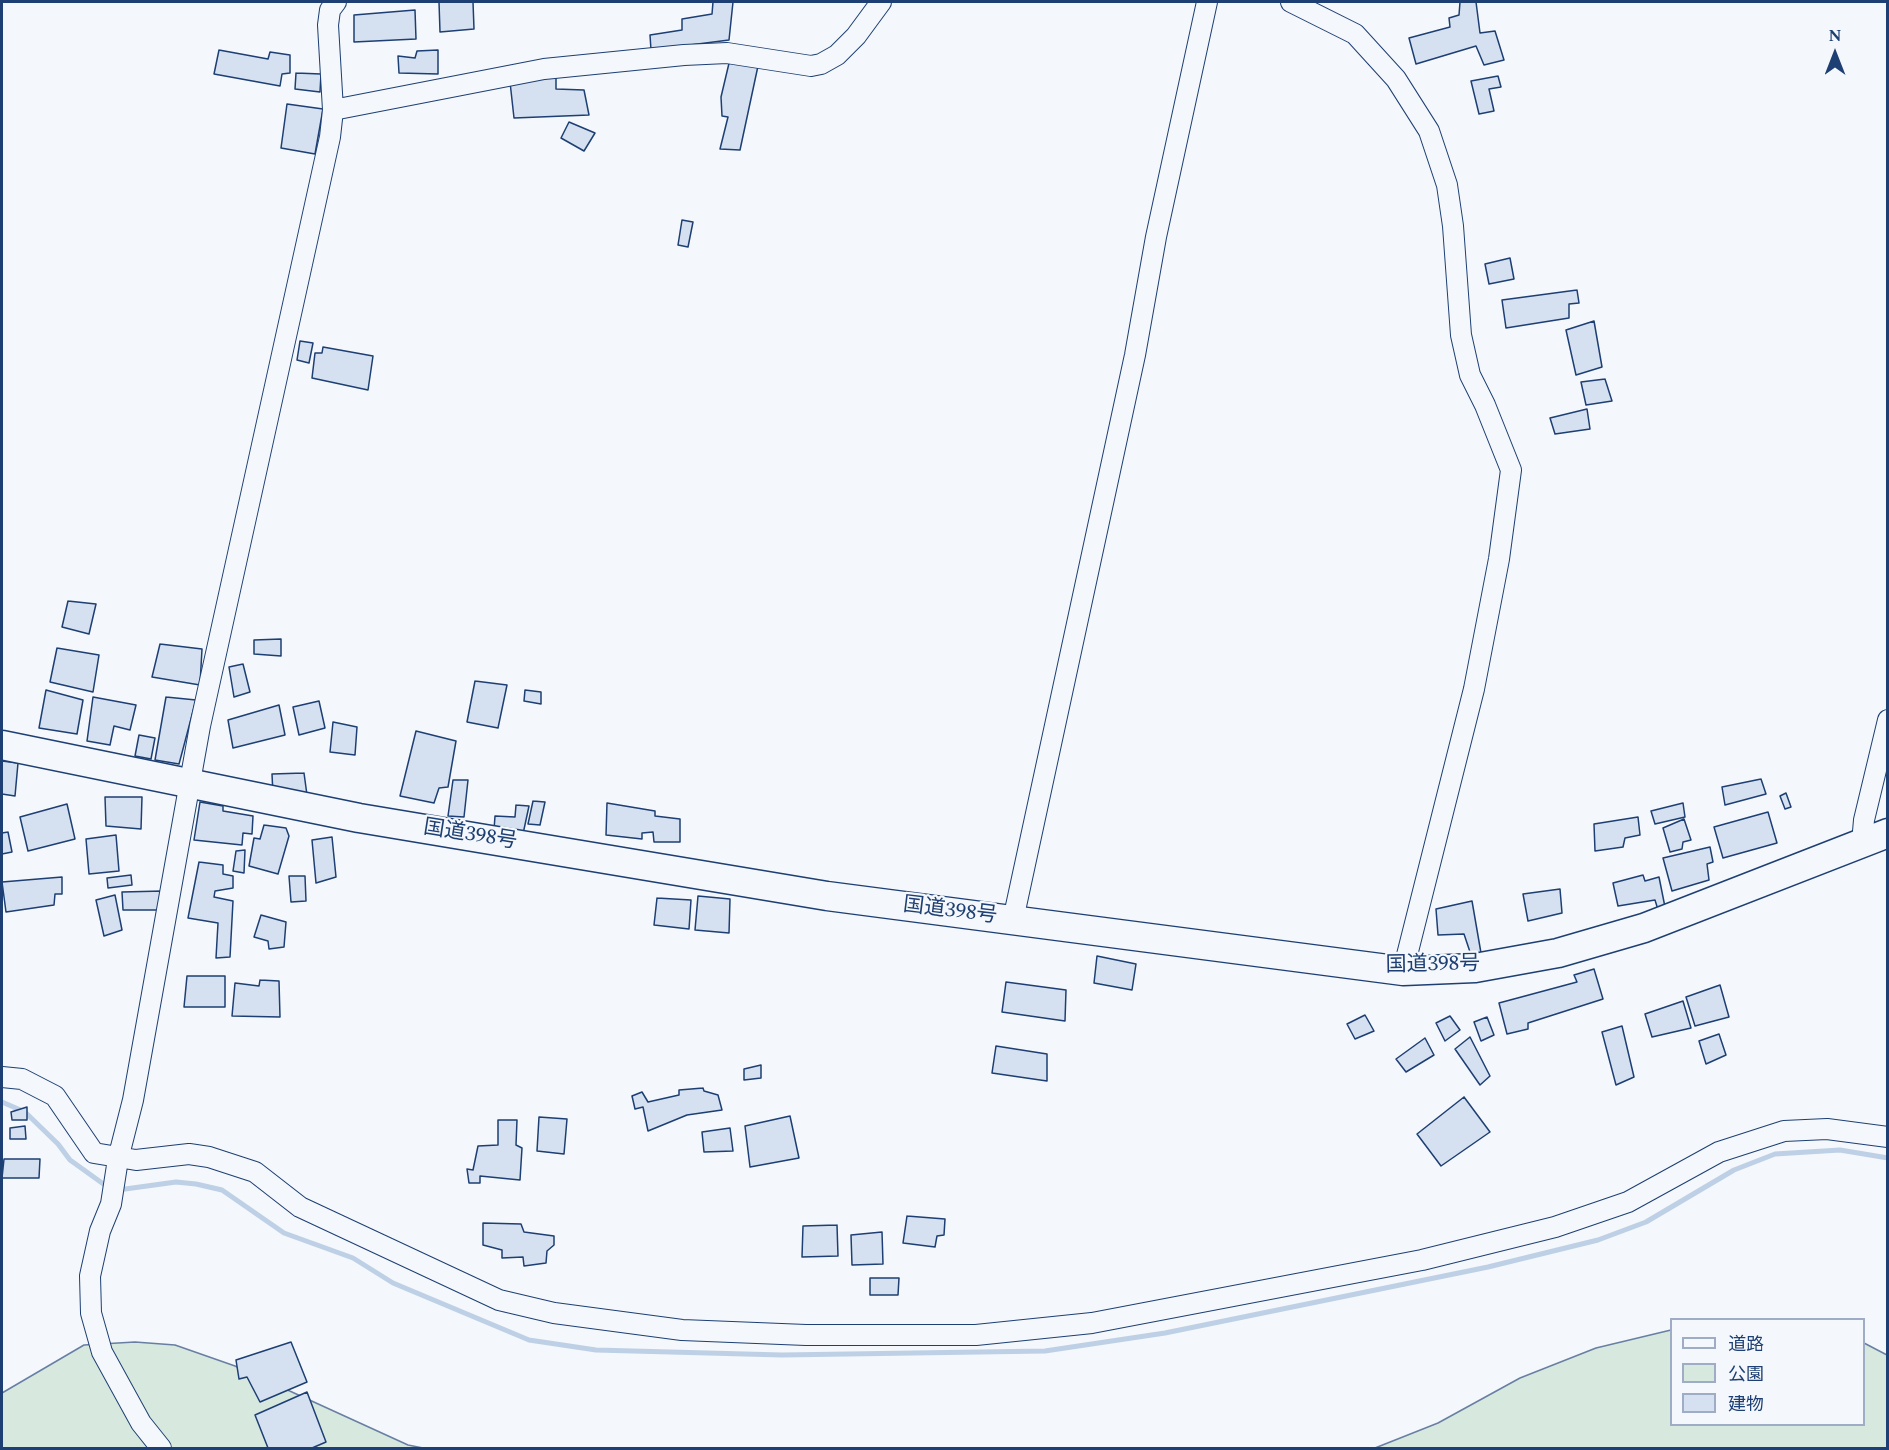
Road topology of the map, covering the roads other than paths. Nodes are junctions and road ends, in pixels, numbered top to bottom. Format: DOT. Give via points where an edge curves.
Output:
graph roads {
  1 [pos="336,2"];
  2 [pos="882,2"];
  3 [pos="1207,2"];
  4 [pos="1291,2"];
  5 [pos="333,110"];
  6 [pos="1887,720"];
  7 [pos="2,745"];
  8 [pos="192,783"];
  9 [pos="1875,838"];
  10 [pos="1013,920"];
  11 [pos="1403,971"];
  12 [pos="2,1077"];
  13 [pos="1887,1137"];
  14 [pos="116,1168"];
  15 [pos="161,1449"];
  1 -- 5 [label="street" via="330,10 328,25"];
  2 -- 5 [label="street" via="856,36 829,61 811,66 727,54 684,55 544,69"];
  3 -- 10 [label="street"];
  4 -- 11 [label="street" via="1355,34 1396,79 1429,131 1447,185 1461,335 1470,375 1511,470 1474,689"];
  5 -- 8 [label="street" via="200,726"];
  6 -- 9 [label="street" via="1864,820"];
  7 -- 8 [label="highway, 国道398号"];
  8 -- 10 [label="highway, 国道398号" via="383,822 826,896"];
  8 -- 14 [label="street" via="134,1101"];
  9 -- 11 [label="highway, 国道398号" via="1644,928 1558,953 1475,968"];
  10 -- 11 [label="highway, 国道398号"];
  12 -- 14 [label="street" via="22,1079 55,1096 94,1153"];
  13 -- 14 [label="street" via="1827,1129 1784,1131 1719,1152 1628,1202 1555,1227 1422,1260 1092,1323 976,1335 682,1330 554,1313 499,1300 366,1240 300,1207 255,1172 189,1154 136,1160"];
  14 -- 15 [label="street" via="90,1276 92,1313 102,1352 141,1423"];
}
